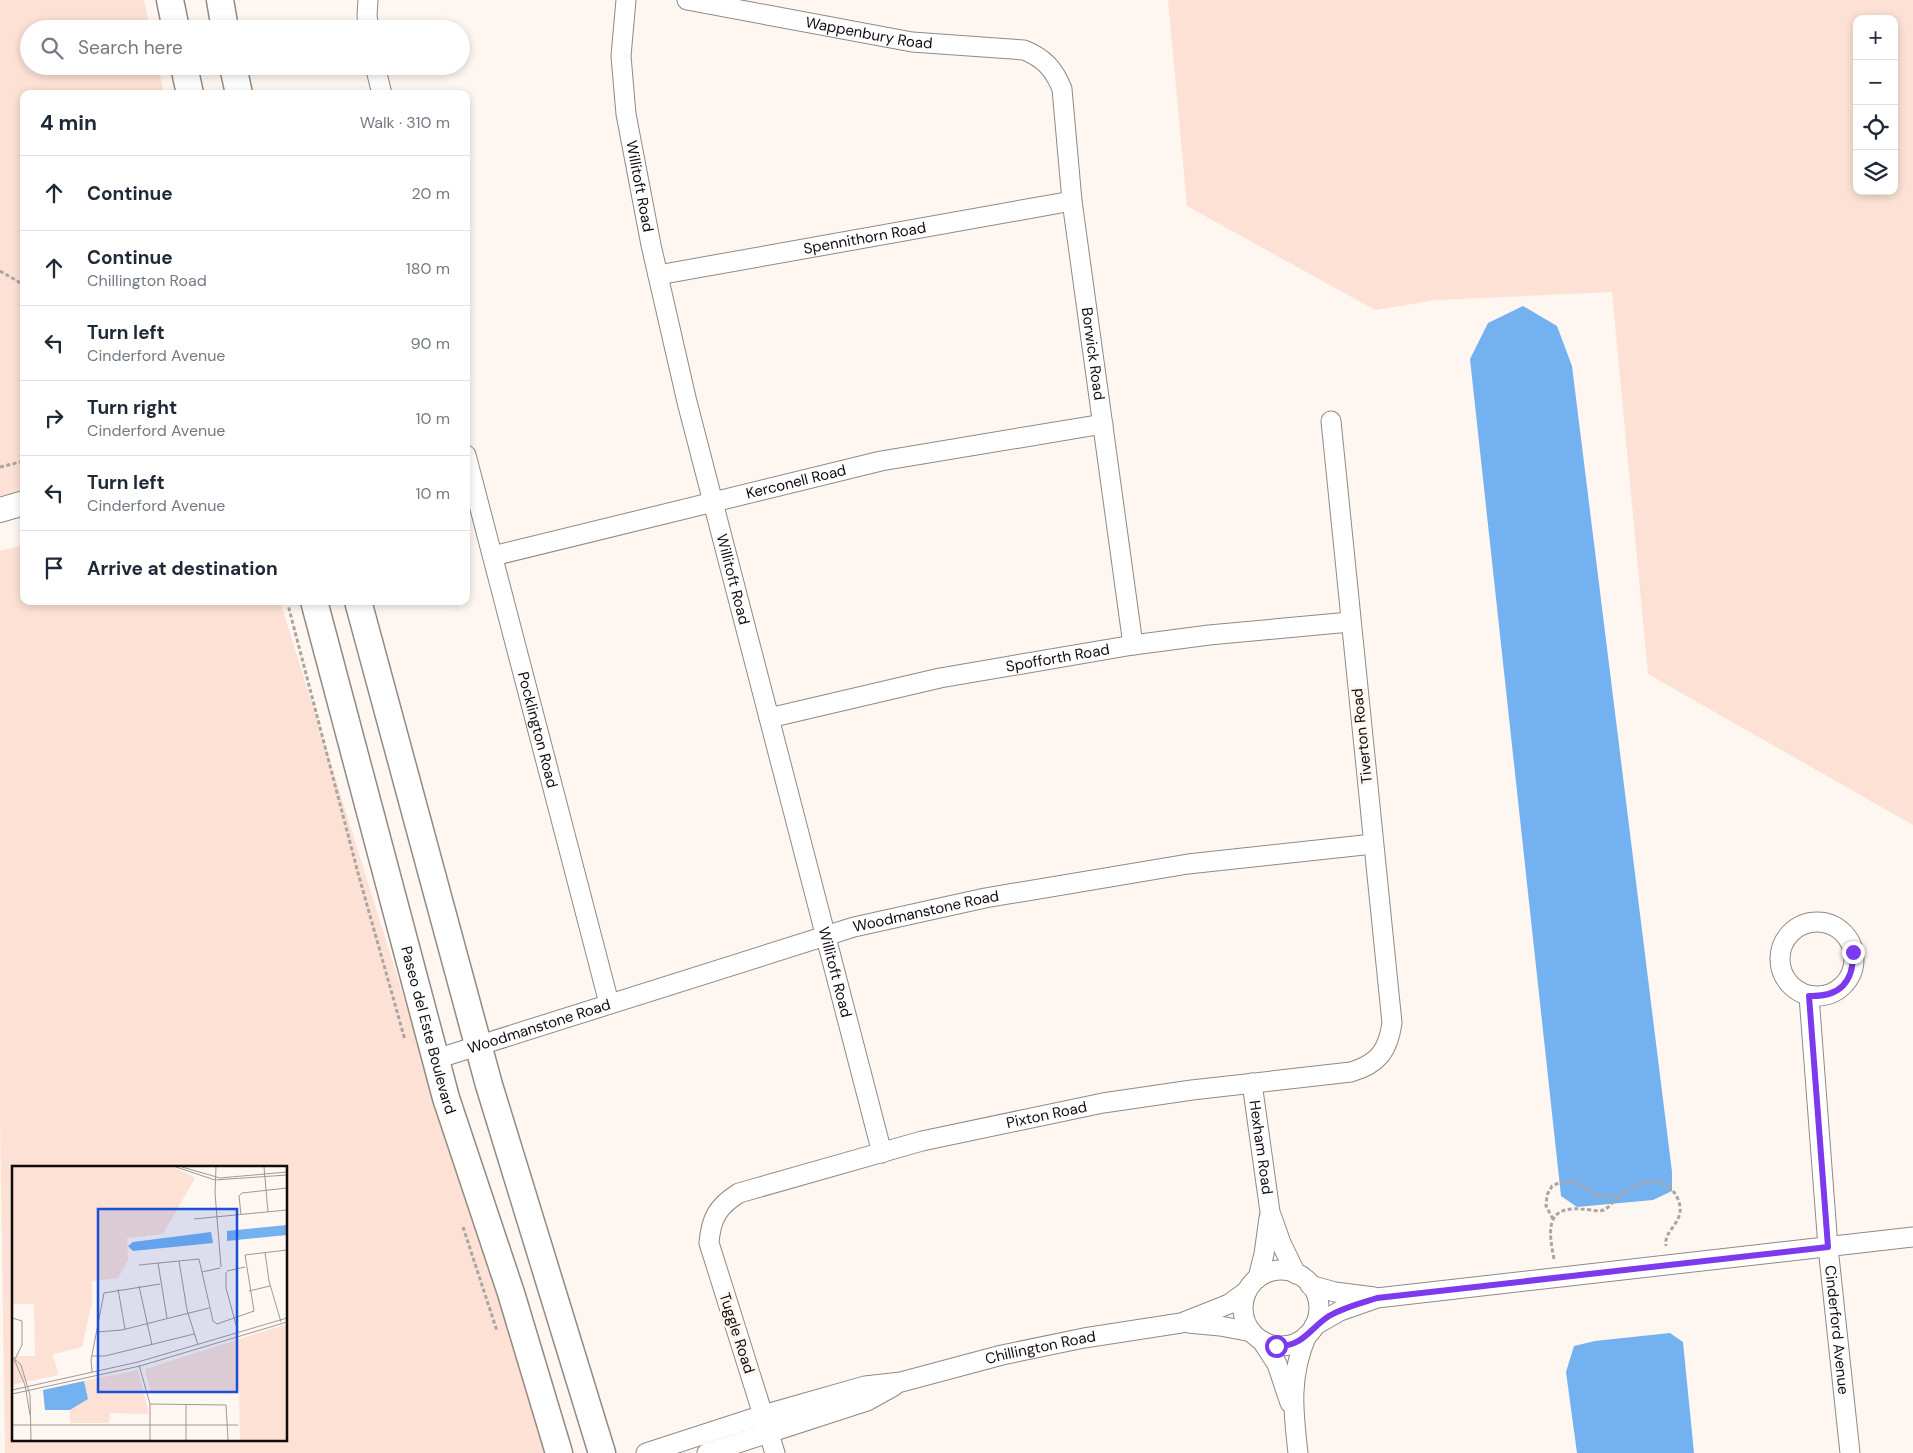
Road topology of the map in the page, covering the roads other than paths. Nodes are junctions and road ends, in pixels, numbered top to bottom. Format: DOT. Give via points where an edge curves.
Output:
graph roads {
  1 [pos="170,0"];
  2 [pos="220,0"];
  3 [pos="368,0"];
  4 [pos="626,0"];
  5 [pos="687,0"];
  6 [pos="174,20"];
  7 [pos="224,20"];
  8 [pos="368,20"];
  9 [pos="1048,64"];
  10 [pos="186,75"];
  11 [pos="235,75"];
  12 [pos="377,75"];
  13 [pos="189,90"];
  14 [pos="238,90"];
  15 [pos="381,90"];
  16 [pos="1072,202"];
  17 [pos="658,275"];
  18 [pos="1331,421"];
  19 [pos="1103,424"];
  20 [pos="470,470"];
  21 [pos="714,503"];
  22 [pos="20,504"];
  23 [pos="0,510"];
  24 [pos="493,556"];
  25 [pos="315,605"];
  26 [pos="359,605"];
  27 [pos="1350,622"];
  28 [pos="1133,645"];
  29 [pos="769,718"];
  30 [pos="1373,844"];
  31 [pos="826,936"];
  32 [pos="1809,996"];
  33 [pos="609,1003"];
  34 [pos="478,1045"];
  35 [pos="1385,1050"];
  36 [pos="436,1059"];
  37 [pos="1252,1083"];
  38 [pos="882,1153"];
  39 [pos="1270,1212"];
  40 [pos="716,1213"];
  41 [pos="1913,1237"];
  42 [pos="1828,1247"];
  43 [pos="1303,1279"];
  44 [pos="1252,1284"];
  45 [pos="1377,1298"];
  46 [pos="1181,1323"];
  47 [pos="1311,1331"];
  48 [pos="1257,1337"];
  49 [pos="901,1382"];
  50 [pos="1292,1409"];
  51 [pos="763,1415"];
  52 [pos="768,1434"];
  53 [pos="558,1453"];
  54 [pos="602,1453"];
  55 [pos="646,1453"];
  56 [pos="707,1453"];
  57 [pos="775,1453"];
  58 [pos="1298,1453"];
  59 [pos="1850,1453"];
  1 -- 6 [label="main road"];
  2 -- 7 [label="main road"];
  3 -- 8 [label="street"];
  4 -- 17 [label="street, Willitoft Road" via="621,56 626,114"];
  5 -- 9 [label="street, Wappenbury Road" via="912,42 1024,50"];
  9 -- 16 [label="street, Borwick Road" via="1062,89"];
  10 -- 13 [label="main road"];
  11 -- 14 [label="main road"];
  12 -- 15 [label="street"];
  16 -- 17 [label="street, Spennithorn Road"];
  16 -- 19 [label="street, Borwick Road"];
  17 -- 21 [label="street, Willitoft Road"];
  18 -- 27 [label="street, Tiverton Road"];
  19 -- 21 [label="street, Kerconell Road" via="881,461"];
  19 -- 28 [label="street, Borwick Road"];
  20 -- 24 [label="street, Pocklington Road"];
  21 -- 24 [label="street, Kerconell Road"];
  21 -- 29 [label="street, Willitoft Road"];
  22 -- 23 [label="street"];
  24 -- 33 [label="street, Pocklington Road"];
  25 -- 36 [label="main road, Paseo del Este Boulevard"];
  26 -- 34 [label="main road"];
  27 -- 28 [label="street, Spofforth Road"];
  27 -- 30 [label="street, Tiverton Road"];
  28 -- 29 [label="street, Spofforth Road" via="940,678"];
  29 -- 31 [label="street, Willitoft Road"];
  30 -- 31 [label="street, Woodmanstone Road" via="1178,865 985,898"];
  30 -- 35 [label="street, Tiverton Road" via="1392,1023"];
  31 -- 33 [label="street, Woodmanstone Road"];
  31 -- 38 [label="street, Willitoft Road"];
  32 -- 42 [label="street, Cinderford Avenue"];
  33 -- 34 [label="street, Woodmanstone Road"];
  34 -- 36 [label="street, Woodmanstone Road"];
  34 -- 54 [label="main road"];
  35 -- 37 [label="street, Pixton Road" via="1376,1061 1351,1072"];
  36 -- 53 [label="main road, Paseo del Este Boulevard"];
  37 -- 38 [label="street, Pixton Road" via="1103,1103 922,1141"];
  37 -- 39 [label="street, Hexham Road"];
  38 -- 40 [label="street, Pixton Road" via="739,1193"];
  39 -- 43 [label="street, Hexham Road" via="1281,1243"];
  39 -- 44 [label="street, Hexham Road" via="1265,1249"];
  40 -- 51 [label="street, Tuggle Road" via="710,1227 709,1243"];
  41 -- 42 [label="street"];
  42 -- 45 [label="street"];
  42 -- 59 [label="street, Cinderford Avenue"];
  43 -- 44 [label="street" via="1276,1270"];
  43 -- 45 [label="street" via="1336,1292"];
  43 -- 47 [label="street" via="1314,1291 1318,1305"];
  44 -- 46 [label="street, Chillington Road" via="1229,1304"];
  44 -- 48 [label="street" via="1243,1312 1244,1320"];
  45 -- 47 [label="street" via="1340,1311"];
  46 -- 48 [label="street, Chillington Road" via="1220,1326"];
  46 -- 49 [label="street, Chillington Road" via="1002,1355"];
  47 -- 48 [label="street" via="1289,1345 1276,1346"];
  47 -- 50 [label="street" via="1297,1367"];
  48 -- 50 [label="street" via="1277,1364"];
  49 -- 51 [label="street, Chillington Road" via="865,1386"];
  49 -- 52 [label="street, Chillington Road" via="867,1401"];
  50 -- 58 [label="street"];
  51 -- 52 [label="street, Tuggle Road"];
  51 -- 55 [label="street, Chillington Road"];
  52 -- 56 [label="street, Chillington Road"];
  52 -- 57 [label="street, Tuggle Road"];
}
